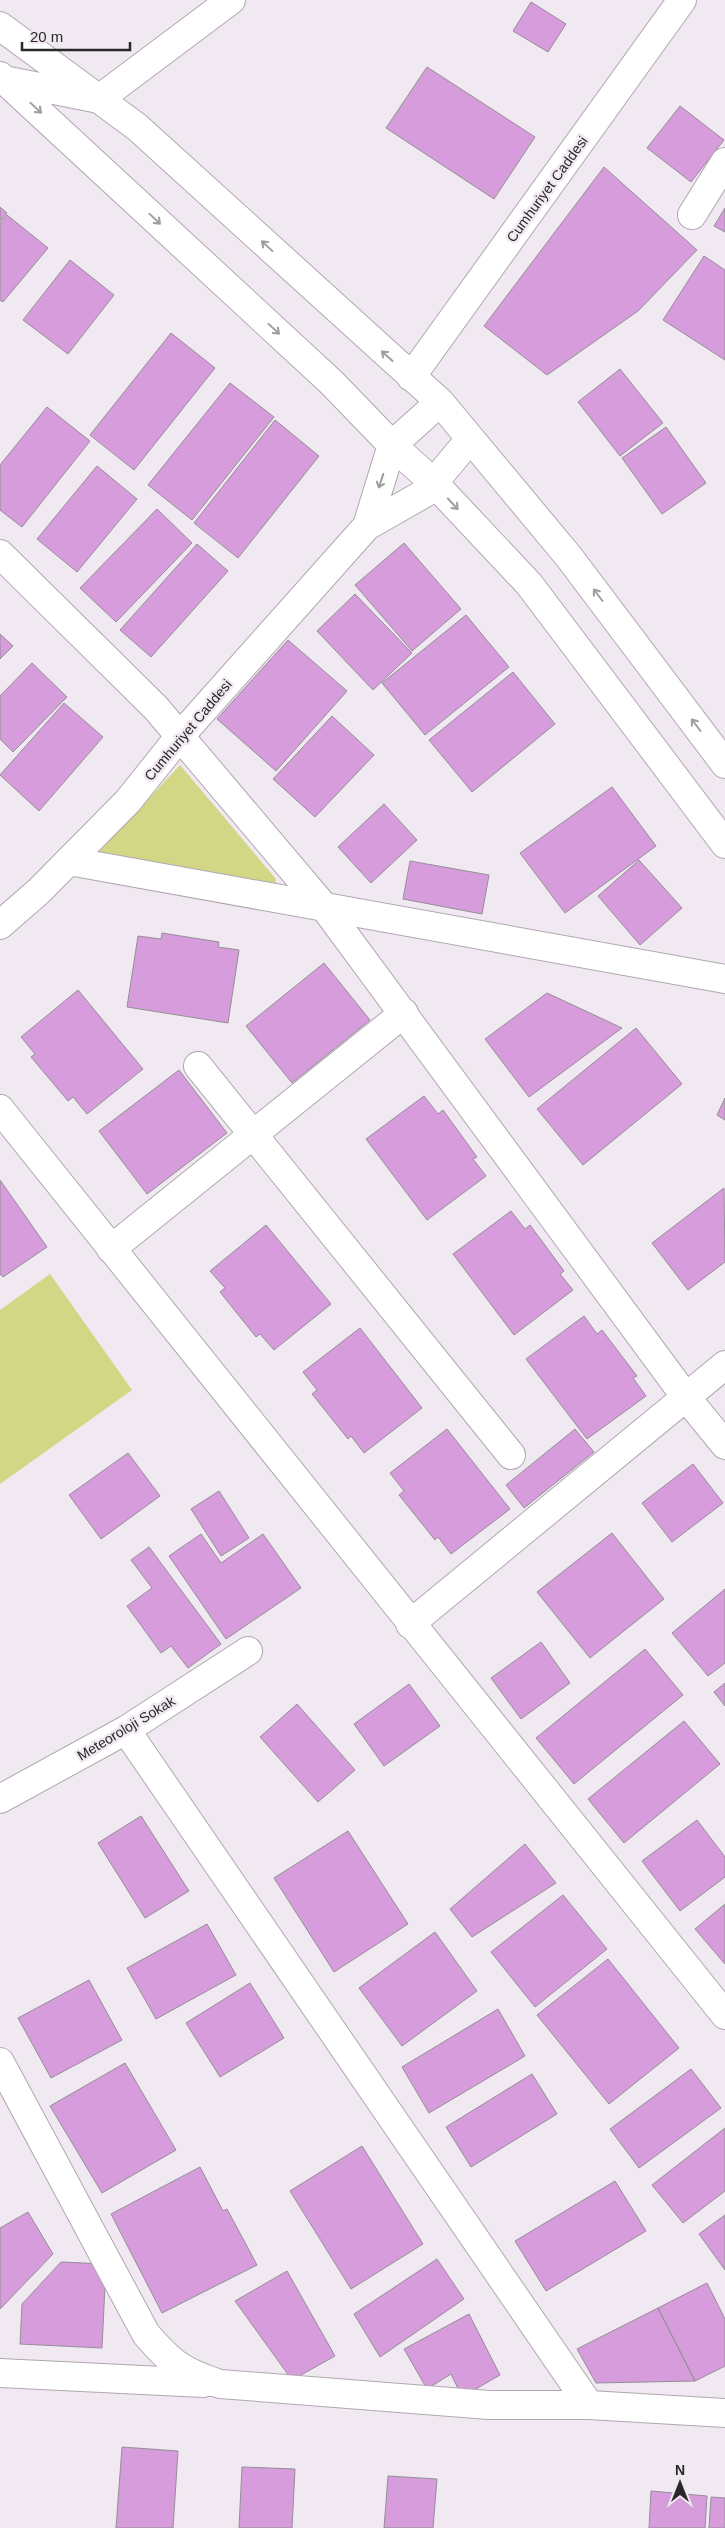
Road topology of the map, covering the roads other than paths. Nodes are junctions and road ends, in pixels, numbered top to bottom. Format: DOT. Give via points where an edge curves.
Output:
graph roads {
  1 [pos="231,0"];
  2 [pos="682,0"];
  3 [pos="0,26"];
  4 [pos="2,80"];
  5 [pos="99,98"];
  6 [pos="725,162"];
  7 [pos="692,215"];
  8 [pos="411,377"];
  9 [pos="440,402"];
  10 [pos="470,439"];
  11 [pos="392,445"];
  12 [pos="434,483"];
  13 [pos="367,526"];
  14 [pos="0,554"];
  15 [pos="180,736"];
  16 [pos="725,764"];
  17 [pos="725,844"];
  18 [pos="69,861"];
  19 [pos="325,908"];
  20 [pos="0,925"];
  21 [pos="725,979"];
  22 [pos="404,1013"];
  23 [pos="198,1066"];
  24 [pos="0,1109"];
  25 [pos="252,1135"];
  26 [pos="111,1249"];
  27 [pos="725,1365"];
  28 [pos="685,1396"];
  29 [pos="725,1445"];
  30 [pos="511,1455"];
  31 [pos="410,1624"];
  32 [pos="248,1651"];
  33 [pos="126,1730"];
  34 [pos="0,1799"];
  35 [pos="725,2015"];
  36 [pos="0,2062"];
  37 [pos="0,2373"];
  38 [pos="220,2384"];
  39 [pos="590,2405"];
  40 [pos="725,2413"];
  1 -- 5 [label="street"];
  2 -- 8 [label="street, Cumhuriyet Caddesi"];
  3 -- 5 [label="street"];
  4 -- 5 [label="street"];
  4 -- 11 [label="street, one-way" via="331,382"];
  8 -- 5 [label="street, one-way" via="137,127"];
  6 -- 7 [label="street"];
  8 -- 9 [label="street"];
  9 -- 10 [label="street"];
  9 -- 11 [label="street"];
  10 -- 12 [label="street, Cumhuriyet Caddesi"];
  16 -- 10 [label="street, one-way" via="569,557"];
  11 -- 12 [label="street"];
  11 -- 13 [label="street, Cumhuriyet Caddesi, one-way"];
  12 -- 13 [label="street, Cumhuriyet Caddesi" via="425,493"];
  12 -- 17 [label="street, one-way" via="529,584"];
  13 -- 15 [label="street, Cumhuriyet Caddesi"];
  14 -- 15 [label="street" via="156,708"];
  15 -- 18 [label="street, Cumhuriyet Caddesi" via="128,801"];
  15 -- 19 [label="street"];
  18 -- 19 [label="street"];
  18 -- 20 [label="street, Cumhuriyet Caddesi"];
  19 -- 21 [label="street"];
  19 -- 22 [label="street"];
  22 -- 25 [label="street"];
  22 -- 28 [label="street"];
  23 -- 25 [label="street"];
  24 -- 26 [label="street"];
  25 -- 26 [label="street"];
  25 -- 30 [label="street"];
  26 -- 31 [label="street"];
  27 -- 28 [label="street"];
  28 -- 29 [label="street"];
  28 -- 31 [label="street"];
  31 -- 35 [label="street"];
  32 -- 33 [label="street, Meteoroloji Sokak"];
  33 -- 34 [label="street, Meteoroloji Sokak"];
  33 -- 39 [label="street"];
  36 -- 38 [label="street" via="146,2334 167,2359 191,2375"];
  37 -- 38 [label="street"];
  38 -- 39 [label="street" via="489,2405"];
  39 -- 40 [label="street"];
}
